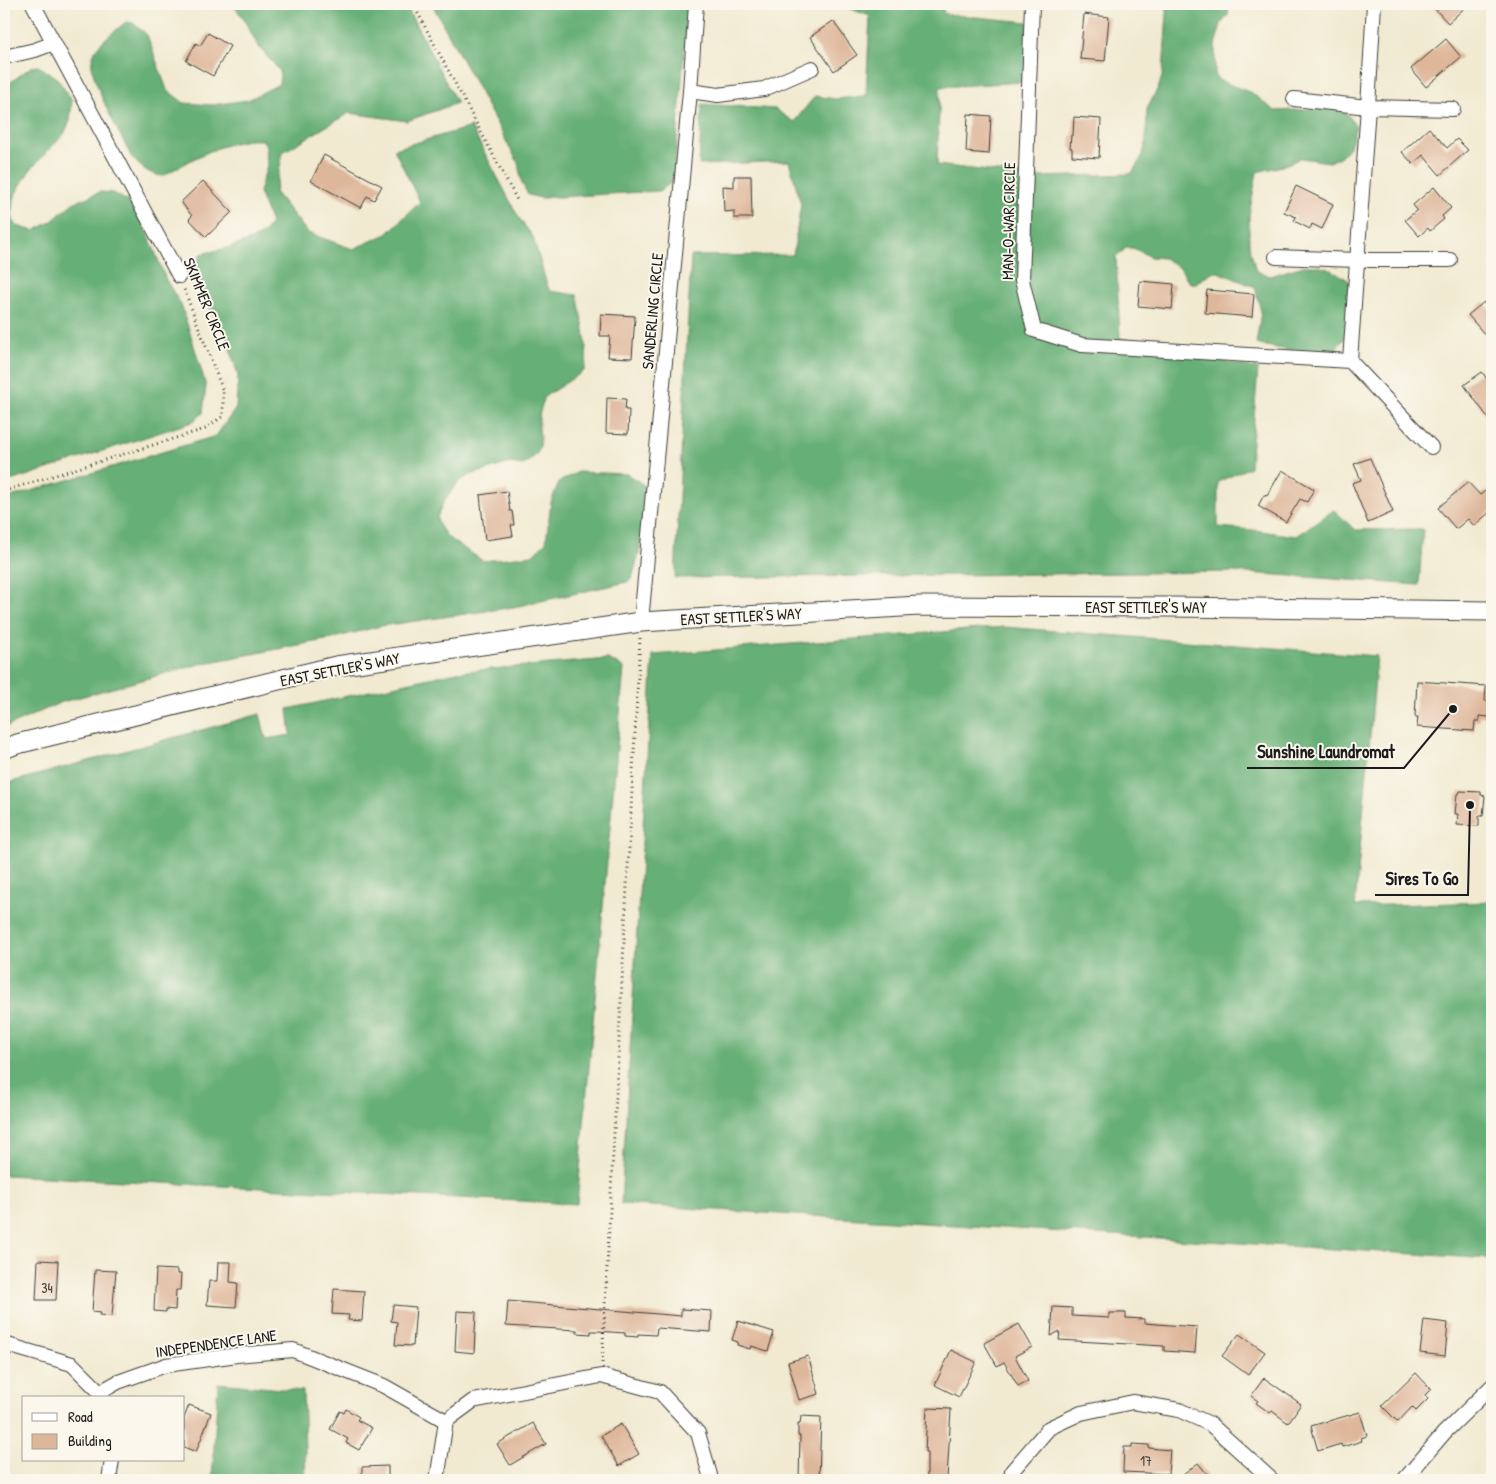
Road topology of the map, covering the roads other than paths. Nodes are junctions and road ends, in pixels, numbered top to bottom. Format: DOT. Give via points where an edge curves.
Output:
graph roads {
  1 [pos="33,4"];
  2 [pos="696,4"];
  3 [pos="1032,4"];
  4 [pos="1374,4"];
  5 [pos="54,43"];
  6 [pos="4,57"];
  7 [pos="812,68"];
  8 [pos="690,91"];
  9 [pos="1294,99"];
  10 [pos="1368,107"];
  11 [pos="1453,109"];
  12 [pos="1276,257"];
  13 [pos="1356,260"];
  14 [pos="1450,260"];
  15 [pos="179,276"];
  16 [pos="1350,361"];
  17 [pos="1431,447"];
  18 [pos="1492,611"];
  19 [pos="641,622"];
  20 [pos="4,749"];
  21 [pos="4,1344"];
  22 [pos="1492,1386"];
  23 [pos="101,1395"];
  24 [pos="446,1420"];
  25 [pos="112,1462"];
  26 [pos="109,1480"];
  27 [pos="437,1480"];
  28 [pos="710,1480"];
  29 [pos="1011,1480"];
  30 [pos="1272,1480"];
  31 [pos="1404,1480"];
  1 -- 5 [label="street, SKIMMER CIRCLE"];
  2 -- 8 [label="street, SANDERLING CIRCLE"];
  3 -- 16 [label="street, MAN-O-WAR CIRCLE" via="1022,280 1034,330 1082,345"];
  4 -- 10 [label="street"];
  5 -- 6 [label="street"];
  5 -- 15 [label="street, SKIMMER CIRCLE"];
  7 -- 8 [label="street" via="764,89 718,95"];
  8 -- 19 [label="street, SANDERLING CIRCLE"];
  9 -- 10 [label="street"];
  10 -- 11 [label="street"];
  10 -- 13 [label="street"];
  12 -- 13 [label="street"];
  13 -- 14 [label="street"];
  13 -- 16 [label="street"];
  16 -- 17 [label="street"];
  18 -- 19 [label="main road, EAST SETTLER'S WAY" via="918,606"];
  19 -- 20 [label="main road, EAST SETTLER'S WAY" via="336,666"];
  21 -- 23 [label="street" via="72,1364"];
  22 -- 31 [label="street" via="1444,1433"];
  23 -- 24 [label="street, INDEPENDENCE LANE" via="118,1382 166,1364 293,1350 384,1386"];
  24 -- 27 [label="street"];
  24 -- 28 [label="street" via="473,1401 601,1376 660,1392 698,1433"];
  25 -- 26 [label="street"];
  29 -- 30 [label="street" via="1012,1471 1049,1428 1081,1413 1133,1402 1179,1410 1210,1424"];
}
